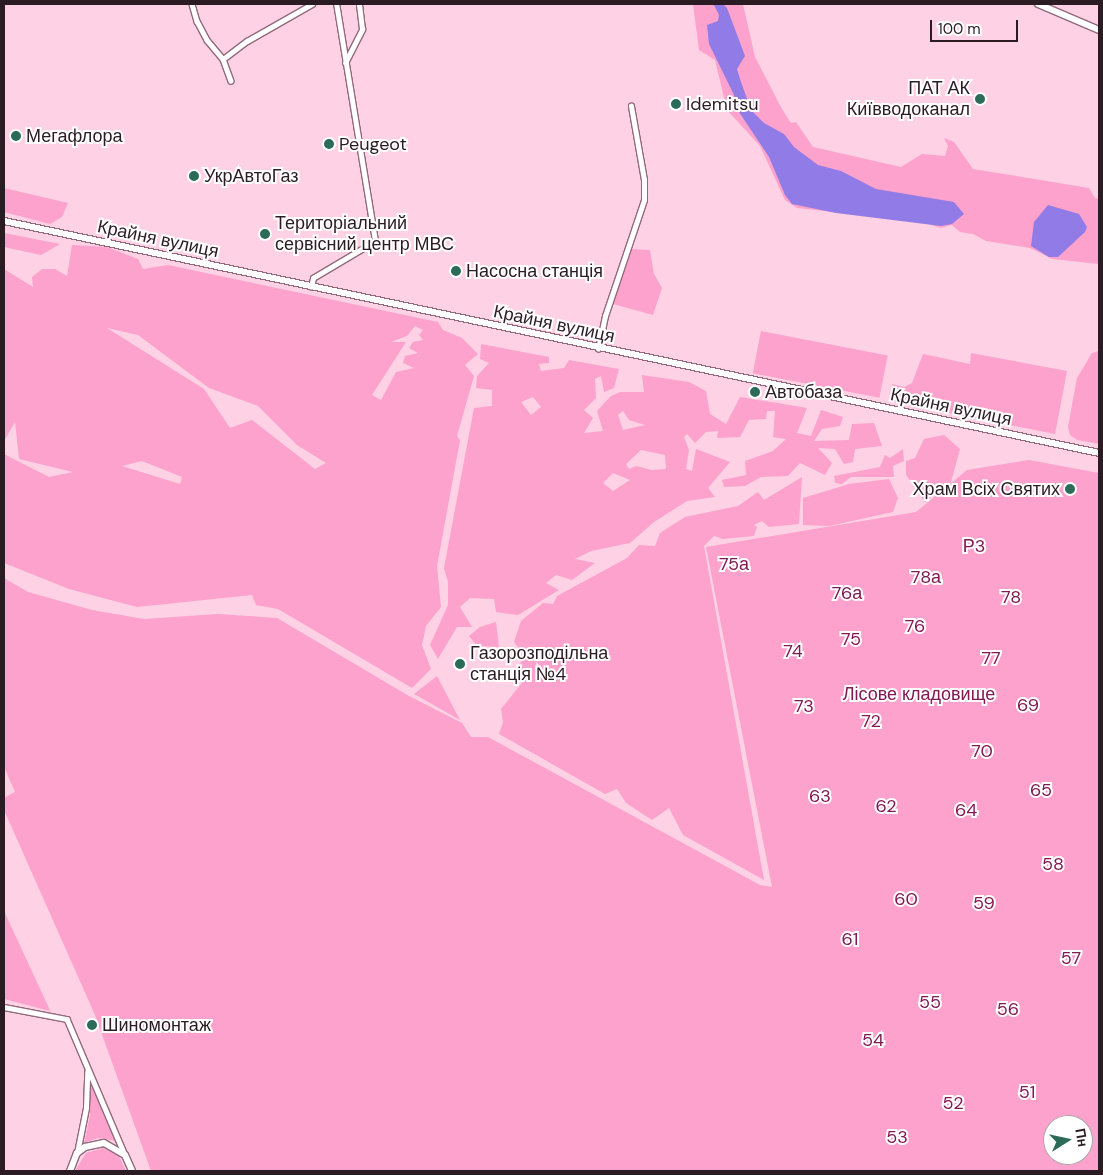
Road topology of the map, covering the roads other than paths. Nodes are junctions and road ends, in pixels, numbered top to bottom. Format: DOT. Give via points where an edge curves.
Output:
graph roads {
  1 [pos="192,4"];
  2 [pos="312,4"];
  3 [pos="336,4"];
  4 [pos="359,4"];
  5 [pos="1038,4"];
  6 [pos="1099,30"];
  7 [pos="224,59"];
  8 [pos="345,64"];
  9 [pos="232,81"];
  10 [pos="631,106"];
  11 [pos="4,221"];
  12 [pos="311,287"];
  13 [pos="598,349"];
  14 [pos="1099,453"];
  15 [pos="4,1007"];
  16 [pos="87,1071"];
  17 [pos="77,1153"];
  18 [pos="125,1155"];
  19 [pos="69,1169"];
  20 [pos="132,1171"];
  1 -- 7 [label="street" via="207,40"];
  2 -- 7 [label="street" via="247,41"];
  3 -- 8 [label="street" via="344,38"];
  4 -- 8 [label="street" via="362,29"];
  5 -- 6 [label="street"];
  7 -- 9 [label="street"];
  8 -- 12 [label="street" via="375,241 313,278"];
  10 -- 13 [label="street" via="644,180 644,200 605,316"];
  11 -- 12 [label="street, Крайня вулиця"];
  12 -- 13 [label="street, Крайня вулиця"];
  13 -- 14 [label="street, Крайня вулиця"];
  15 -- 16 [label="street" via="67,1019"];
  16 -- 17 [label="street" via="86,1108"];
  16 -- 18 [label="street"];
  17 -- 18 [label="street" via="85,1147 104,1143"];
  17 -- 19 [label="street"];
  18 -- 20 [label="street"];
}
